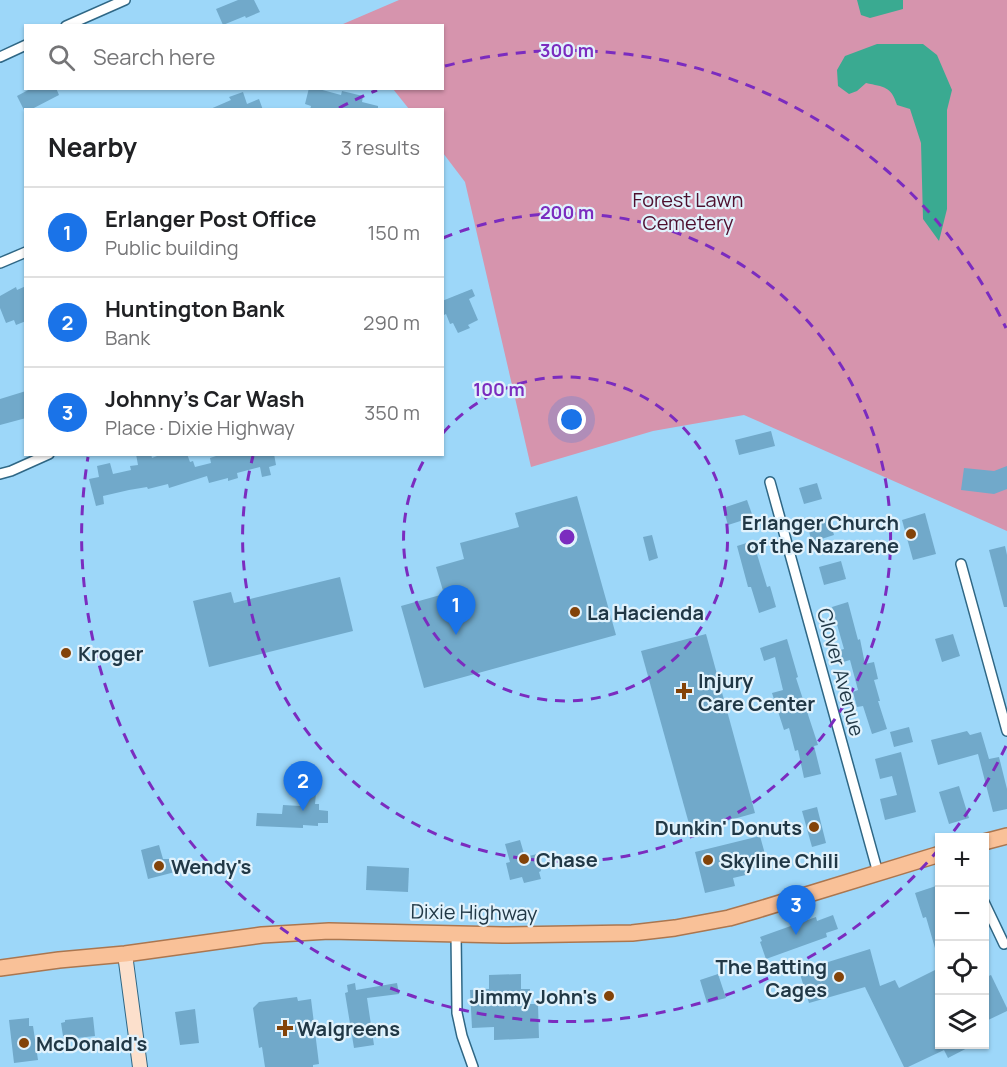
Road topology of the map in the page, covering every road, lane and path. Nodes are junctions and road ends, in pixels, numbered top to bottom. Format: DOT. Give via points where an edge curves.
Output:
graph roads {
  1 [pos="125,0"];
  2 [pos="71,24"];
  3 [pos="24,46"];
  4 [pos="0,57"];
  5 [pos="24,253"];
  6 [pos="0,263"];
  7 [pos="45,456"];
  8 [pos="0,474"];
  9 [pos="770,482"];
  10 [pos="961,564"];
  11 [pos="1007,731"];
  12 [pos="1007,836"];
  13 [pos="989,841"];
  14 [pos="935,855"];
  15 [pos="878,873"];
  16 [pos="989,912"];
  17 [pos="456,933"];
  18 [pos="1004,944"];
  19 [pos="125,954"];
  20 [pos="0,968"];
  21 [pos="140,1067"];
  22 [pos="474,1067"];
  1 -- 2 [label="street"];
  3 -- 4 [label="street"];
  5 -- 6 [label="street"];
  7 -- 8 [label="street"];
  9 -- 15 [label="street, Clover Avenue"];
  10 -- 11 [label="street"];
  12 -- 13 [label="main road"];
  14 -- 15 [label="main road, Dixie Highway"];
  15 -- 17 [label="main road, Dixie Highway" via="757,910 664,930"];
  16 -- 18 [label="street"];
  17 -- 19 [label="main road, Dixie Highway" via="329,931 262,935"];
  17 -- 22 [label="street" via="457,1012"];
  19 -- 20 [label="main road, Dixie Highway"];
  19 -- 21 [label="main road"];
}
